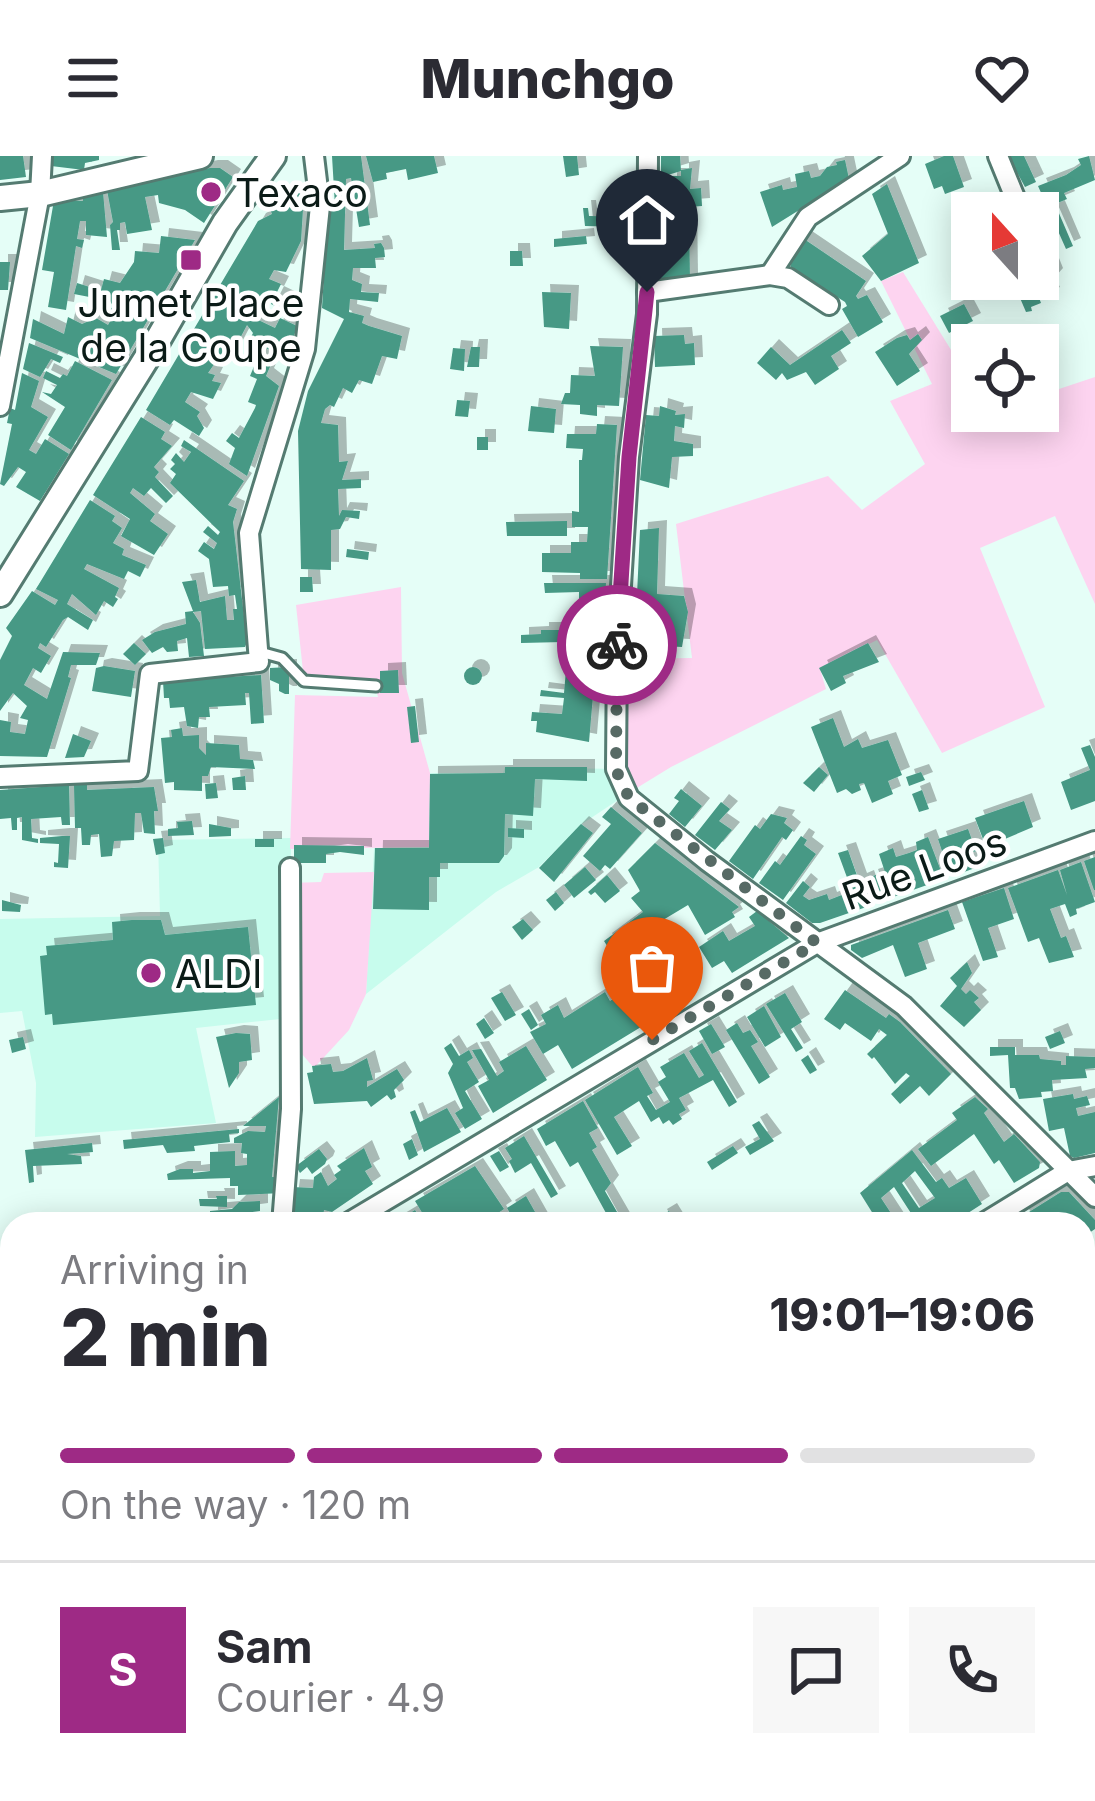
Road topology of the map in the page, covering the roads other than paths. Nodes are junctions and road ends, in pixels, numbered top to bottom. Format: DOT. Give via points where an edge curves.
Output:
graph roads {
  1 [pos="41,156"];
  2 [pos="200,156"];
  3 [pos="314,156"];
  4 [pos="647,156"];
  5 [pos="900,156"];
  6 [pos="998,156"];
  7 [pos="264,158"];
  8 [pos="1013,192"];
  9 [pos="40,194"];
  10 [pos="0,198"];
  11 [pos="770,275"];
  12 [pos="647,292"];
  13 [pos="829,305"];
  14 [pos="0,406"];
  15 [pos="2,584"];
  16 [pos="258,651"];
  17 [pos="376,686"];
  18 [pos="0,777"];
  19 [pos="1095,841"];
  20 [pos="290,868"];
  21 [pos="817,943"];
  22 [pos="1095,1166"];
  23 [pos="1068,1172"];
  24 [pos="1095,1197"];
  25 [pos="283,1212"];
  26 [pos="366,1212"];
  27 [pos="1002,1212"];
  1 -- 9 [label="street"];
  2 -- 9 [label="street"];
  3 -- 16 [label="street" via="320,206 305,349 249,533"];
  4 -- 12 [label="street"];
  5 -- 11 [label="street" via="808,217"];
  6 -- 8 [label="street"];
  7 -- 15 [label="street"];
  9 -- 10 [label="street"];
  9 -- 14 [label="street"];
  11 -- 12 [label="street"];
  11 -- 13 [label="street"];
  12 -- 21 [label="street" via="629,457 616,770 629,798"];
  16 -- 17 [label="lane" via="282,658 304,681"];
  16 -- 18 [label="street" via="259,662 150,674 138,771"];
  19 -- 21 [label="street, Rue Loos"];
  20 -- 25 [label="street"];
  21 -- 23 [label="street" via="904,1006"];
  21 -- 26 [label="street, Rue Loos"];
  22 -- 23 [label="street"];
  23 -- 24 [label="street"];
  23 -- 27 [label="street"];
}
